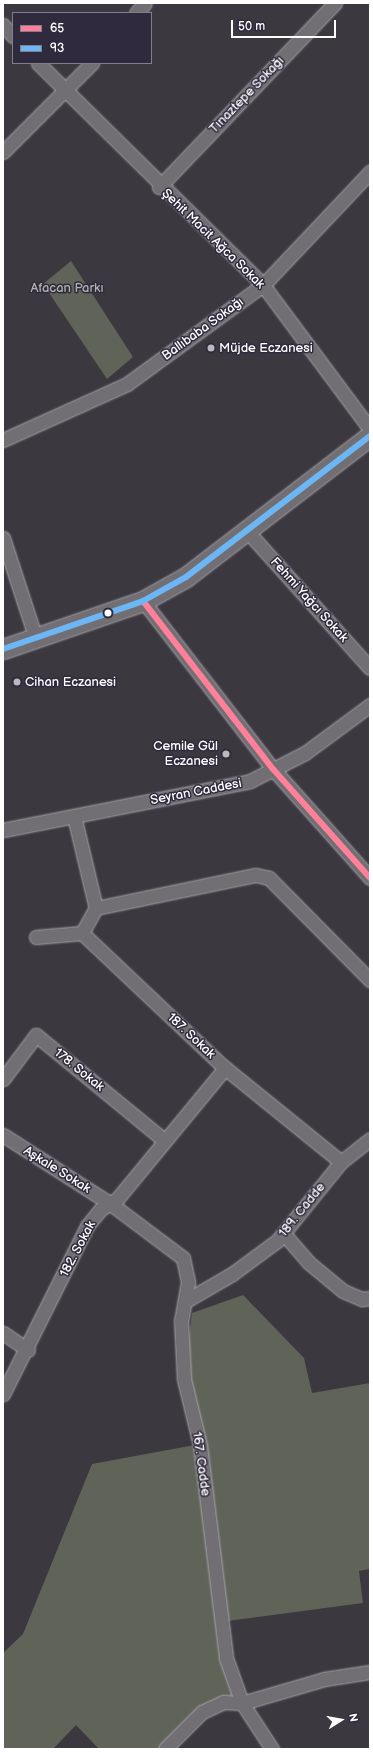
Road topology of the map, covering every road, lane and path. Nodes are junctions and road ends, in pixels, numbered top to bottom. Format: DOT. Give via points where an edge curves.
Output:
graph roads {
  1 [pos="145,3"];
  2 [pos="335,3"];
  3 [pos="137,12"];
  4 [pos="3,25"];
  5 [pos="12,35"];
  6 [pos="39,64"];
  7 [pos="91,64"];
  8 [pos="65,93"];
  9 [pos="3,152"];
  10 [pos="370,172"];
  11 [pos="159,187"];
  12 [pos="263,285"];
  13 [pos="370,429"];
  14 [pos="370,436"];
  15 [pos="3,440"];
  16 [pos="247,531"];
  17 [pos="3,538"];
  18 [pos="143,601"];
  19 [pos="36,640"];
  20 [pos="3,648"];
  21 [pos="370,668"];
  22 [pos="370,705"];
  23 [pos="273,769"];
  24 [pos="74,816"];
  25 [pos="3,830"];
  26 [pos="370,878"];
  27 [pos="96,908"];
  28 [pos="82,933"];
  29 [pos="36,937"];
  30 [pos="370,980"];
  31 [pos="225,1068"];
  32 [pos="3,1078"];
  33 [pos="3,1135"];
  34 [pos="370,1139"];
  35 [pos="164,1140"];
  36 [pos="341,1162"];
  37 [pos="111,1204"];
  38 [pos="284,1234"];
  39 [pos="370,1298"];
  40 [pos="188,1300"];
  41 [pos="3,1333"];
  42 [pos="28,1350"];
  43 [pos="3,1394"];
  44 [pos="370,1672"];
  45 [pos="242,1703"];
  46 [pos="165,1749"];
  47 [pos="272,1749"];
  1 -- 3 [label="street"];
  2 -- 11 [label="street, Tınaztepe Sokağı"];
  4 -- 5 [label="street"];
  6 -- 8 [label="street, Şehit Macit Ağca Sokak"];
  7 -- 8 [label="street"];
  8 -- 9 [label="street"];
  8 -- 11 [label="street, Şehit Macit Ağca Sokak"];
  10 -- 12 [label="street, Ballıbaba Sokağı"];
  11 -- 12 [label="street, Şehit Macit Ağca Sokak"];
  12 -- 13 [label="street, Şehit Macit Ağca Sokak"];
  12 -- 15 [label="street, Ballıbaba Sokağı" via="127,384"];
  14 -- 16 [label="main road"];
  16 -- 18 [label="main road" via="186,577"];
  16 -- 21 [label="street, Fehmi Yağcı Sokak"];
  17 -- 19 [label="street"];
  18 -- 19 [label="main road"];
  18 -- 23 [label="street"];
  19 -- 20 [label="main road"];
  22 -- 23 [label="street, Seyran Caddesi" via="305,753"];
  23 -- 24 [label="street, Seyran Caddesi" via="250,781"];
  23 -- 26 [label="street"];
  24 -- 25 [label="street, Seyran Caddesi"];
  24 -- 27 [label="street"];
  27 -- 28 [label="street"];
  27 -- 30 [label="street" via="256,875 269,878"];
  28 -- 29 [label="street"];
  28 -- 31 [label="street, 187. Sokak"];
  31 -- 35 [label="street, 182. Sokak"];
  31 -- 36 [label="street, 187. Sokak"];
  32 -- 35 [label="street, 178. Sokak" via="36,1035"];
  33 -- 37 [label="street, Aşkale Sokak"];
  34 -- 36 [label="street, 189. Cadde"];
  35 -- 37 [label="street, 182. Sokak"];
  36 -- 38 [label="street, 189. Cadde"];
  37 -- 40 [label="street, 167. Cadde" via="183,1258 188,1282"];
  37 -- 42 [label="street, 182. Sokak" via="101,1209 87,1226"];
  38 -- 39 [label="street" via="308,1262 344,1291 362,1299"];
  38 -- 40 [label="street, 189. Cadde" via="232,1274"];
  40 -- 45 [label="street, 167. Cadde" via="181,1320 184,1379 200,1445 226,1658"];
  41 -- 42 [label="street"];
  42 -- 43 [label="street, 182. Sokak"];
  44 -- 45 [label="street" via="324,1679"];
  45 -- 46 [label="street" via="223,1702 202,1712"];
  45 -- 47 [label="street, 167. Cadde"];
}
